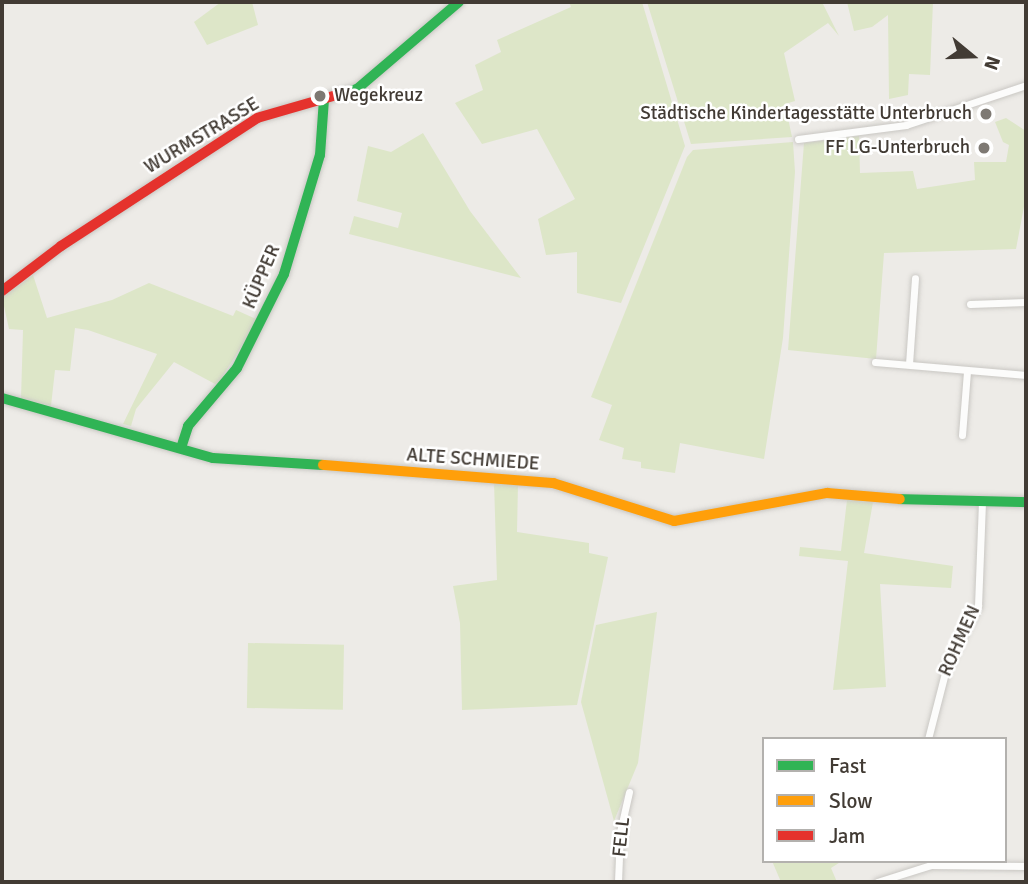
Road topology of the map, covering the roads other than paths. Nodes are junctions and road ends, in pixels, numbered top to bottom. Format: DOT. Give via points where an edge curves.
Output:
graph roads {
  1 [pos="459,2"];
  2 [pos="1026,85"];
  3 [pos="324,99"];
  4 [pos="798,139"];
  5 [pos="915,278"];
  6 [pos="2,291"];
  7 [pos="1026,302"];
  8 [pos="970,304"];
  9 [pos="876,362"];
  10 [pos="909,364"];
  11 [pos="967,371"];
  12 [pos="1026,375"];
  13 [pos="2,398"];
  14 [pos="962,435"];
  15 [pos="181,448"];
  16 [pos="982,500"];
  17 [pos="1026,502"];
  18 [pos="929,737"];
  19 [pos="629,792"];
  20 [pos="920,864"];
  21 [pos="1026,866"];
  22 [pos="618,882"];
  23 [pos="877,882"];
  1 -- 3 [label="street, WURMSTRASSE" via="357,89"];
  2 -- 4 [label="street" via="906,125"];
  3 -- 6 [label="street, WURMSTRASSE" via="257,118 61,246"];
  3 -- 15 [label="street, KÜPPER" via="320,155 284,274 237,368 188,426"];
  5 -- 10 [label="street"];
  7 -- 8 [label="street"];
  9 -- 10 [label="street"];
  10 -- 11 [label="street"];
  11 -- 12 [label="street"];
  11 -- 14 [label="street"];
  13 -- 15 [label="street, ALTE SCHMIEDE"];
  15 -- 16 [label="street, ALTE SCHMIEDE" via="236,462 554,483 674,521 827,493 925,502"];
  16 -- 17 [label="street, ALTE SCHMIEDE"];
  16 -- 18 [label="street, ROHMEN" via="978,606 947,664"];
  19 -- 22 [label="street, FELL" via="620,832"];
  20 -- 21 [label="street"];
  20 -- 23 [label="street"];
}
